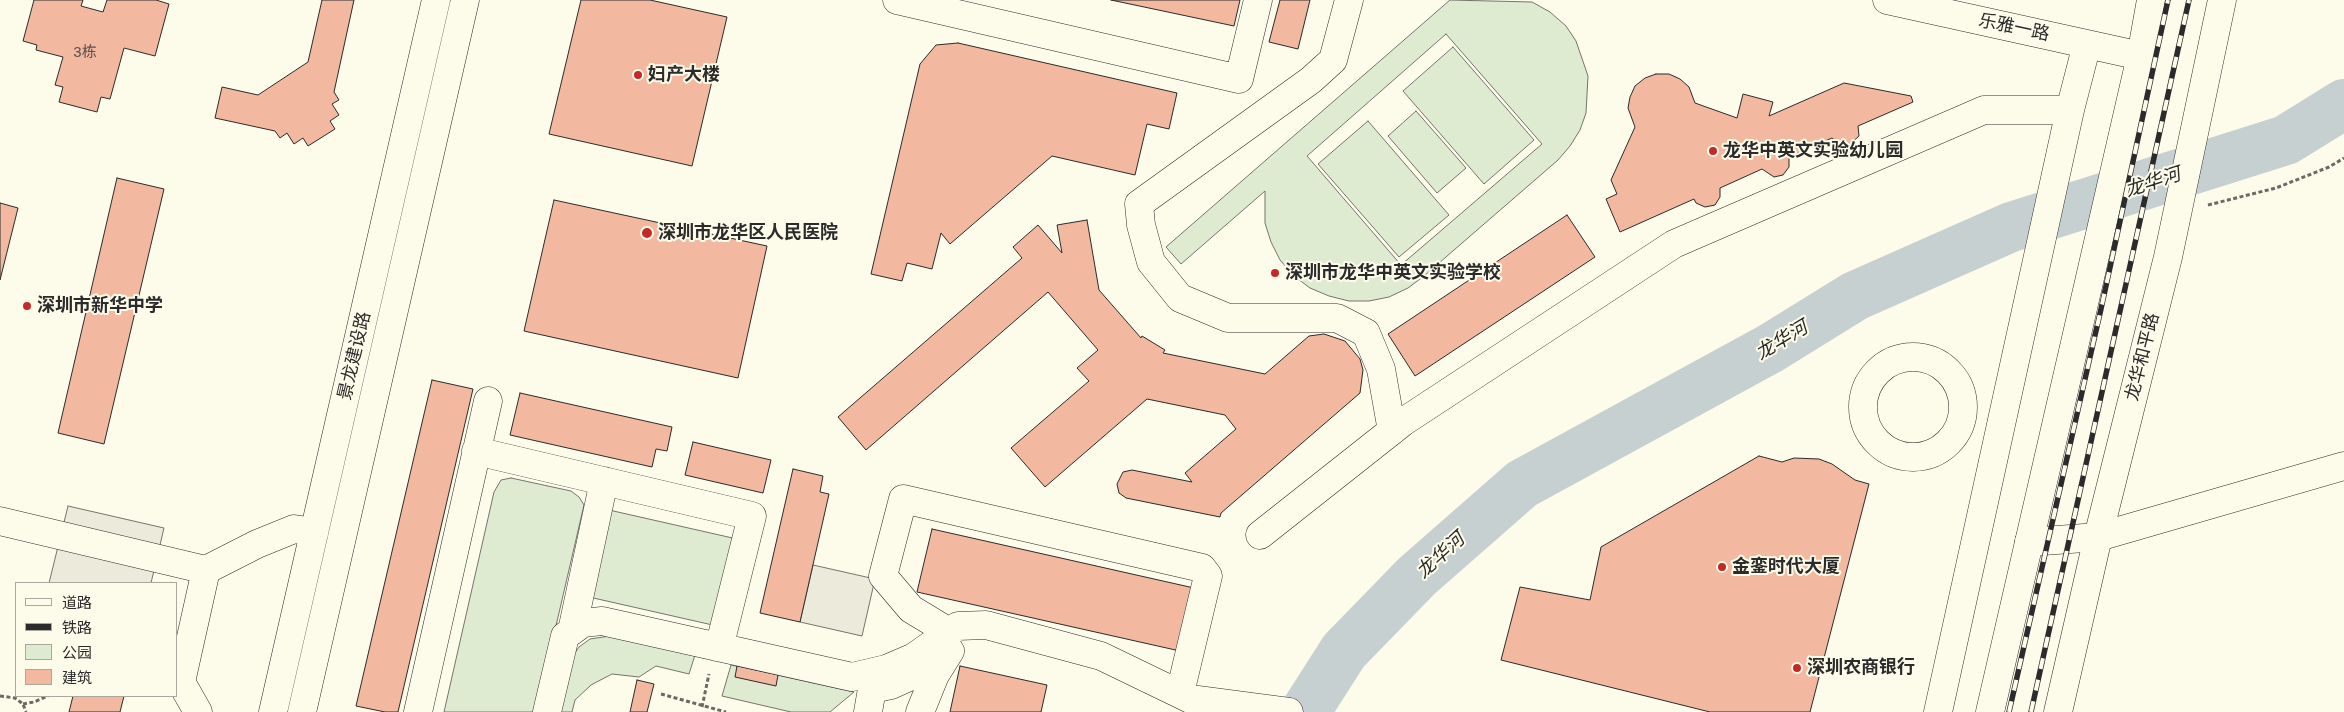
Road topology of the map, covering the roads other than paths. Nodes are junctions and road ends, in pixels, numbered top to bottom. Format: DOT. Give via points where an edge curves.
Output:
graph roads {
  1 [pos="436,0"];
  2 [pos="465,0"];
  3 [pos="897,0"];
  4 [pos="1258,0"];
  5 [pos="1349,0"];
  6 [pos="1887,0"];
  7 [pos="2152,0"];
  8 [pos="2222,0"];
  9 [pos="2087,44"];
  10 [pos="2141,56"];
  11 [pos="2070,110"];
  12 [pos="488,401"];
  13 [pos="1963,402"];
  14 [pos="2004,409"];
  15 [pos="1392,431"];
  16 [pos="476,451"];
  17 [pos="2344,466"];
  18 [pos="604,481"];
  19 [pos="0,521"];
  20 [pos="314,532"];
  21 [pos="1260,535"];
  22 [pos="2098,537"];
  23 [pos="2029,542"];
  24 [pos="206,570"];
  25 [pos="572,632"];
  26 [pos="949,632"];
  27 [pos="716,647"];
  28 [pos="1185,696"];
  29 [pos="198,712"];
  30 [pos="273,712"];
  31 [pos="302,712"];
  32 [pos="418,712"];
  33 [pos="547,712"];
  34 [pos="868,712"];
  35 [pos="920,712"];
  36 [pos="1289,712"];
  37 [pos="1938,712"];
  38 [pos="1990,712"];
  39 [pos="2058,712"];
  1 -- 20 [label="main road, 景龙建设路"];
  2 -- 31 [label="main road, 景龙建设路"];
  3 -- 4 [label="main road" via="1239,79"];
  5 -- 15 [label="main road" via="1333,60 1311,80 1139,204 1141,225 1151,262 1180,298 1228,318 1337,318 1366,333 1381,369"];
  6 -- 9 [label="main road, 乐雅一路"];
  7 -- 10 [label="main road"];
  8 -- 22 [label="main road, 龙华和平路" via="2168,257"];
  9 -- 10 [label="main road, 乐雅一路"];
  9 -- 11 [label="main road"];
  10 -- 23 [label="main road"];
  11 -- 14 [label="main road"];
  11 -- 15 [label="main road" via="1984,110 1674,244"];
  12 -- 16 [label="main road"];
  13 -- 14 [label="main road"];
  14 -- 37 [label="main road"];
  15 -- 21 [label="main road"];
  16 -- 18 [label="main road"];
  16 -- 32 [label="main road"];
  17 -- 22 [label="main road"];
  18 -- 25 [label="main road"];
  18 -- 27 [label="main road" via="752,516 722,636"];
  19 -- 24 [label="main road"];
  20 -- 24 [label="main road" via="294,529"];
  20 -- 30 [label="main road, 景龙建设路"];
  22 -- 23 [label="main road"];
  22 -- 39 [label="main road, 龙华和平路"];
  23 -- 38 [label="main road"];
  24 -- 29 [label="main road" via="181,682"];
  25 -- 27 [label="main road" via="584,623 602,621"];
  25 -- 33 [label="main road" via="565,636"];
  26 -- 27 [label="main road" via="914,657 886,669 852,677"];
  26 -- 28 [label="main road" via="958,626 986,625 1101,656"];
  26 -- 28 [label="main road" via="911,609 883,576 903,499 1202,568 1208,576"];
  28 -- 36 [label="main road"];
  34 -- 35 [label="main road" via="872,689 891,685 922,671 950,651 935,675"];
}
